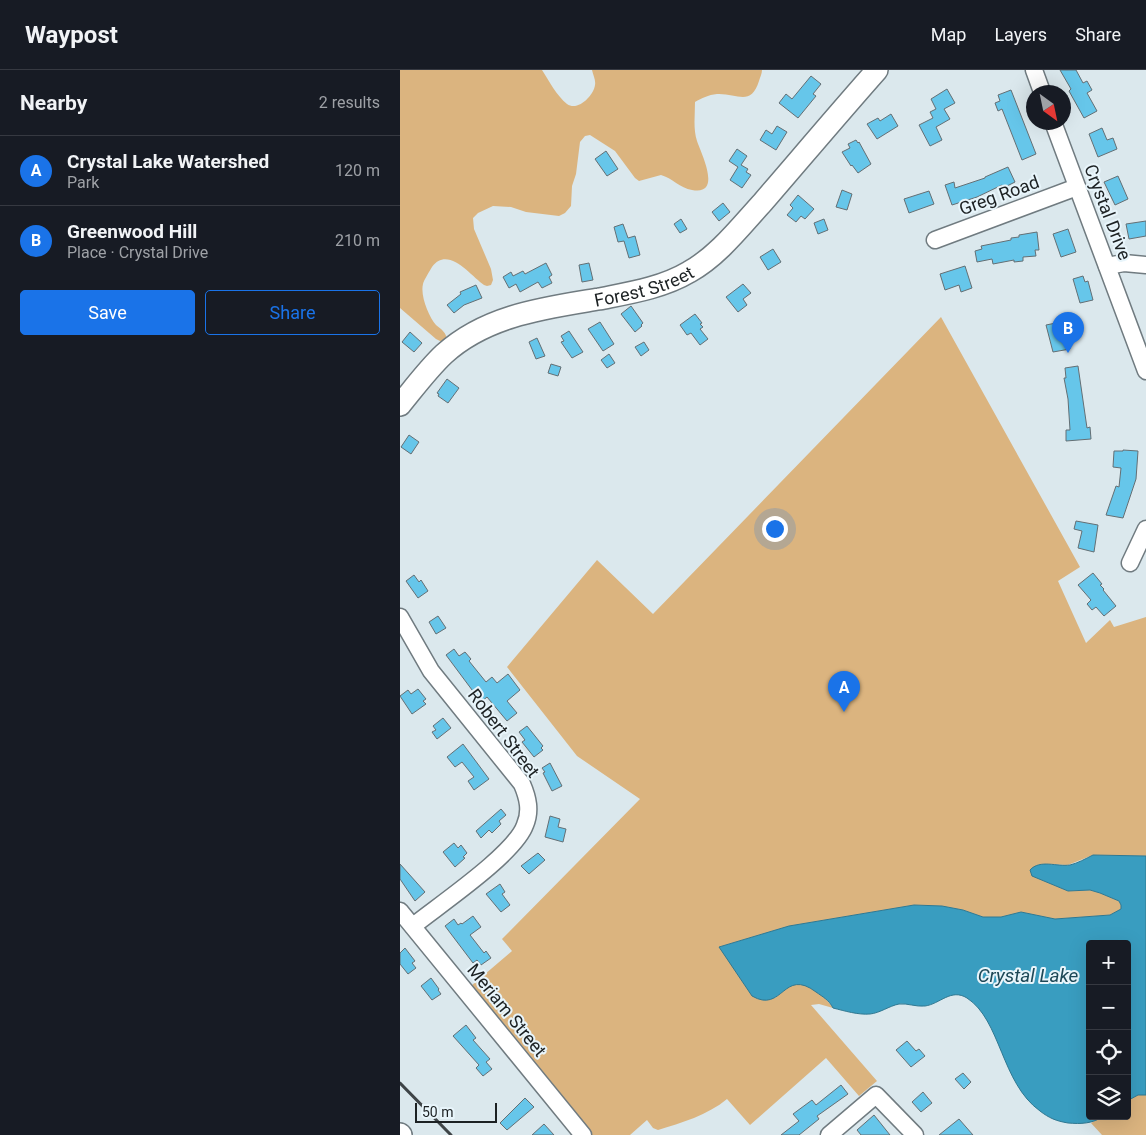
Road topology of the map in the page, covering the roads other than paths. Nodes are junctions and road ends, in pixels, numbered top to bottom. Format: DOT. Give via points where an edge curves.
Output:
graph roads {
  1 [pos="877,70"];
  2 [pos="1034,70"];
  3 [pos="1039,85"];
  4 [pos="1056,130"];
  5 [pos="1077,187"];
  6 [pos="935,240"];
  7 [pos="1146,265"];
  8 [pos="1107,266"];
  9 [pos="1146,371"];
  10 [pos="400,406"];
  11 [pos="1146,529"];
  12 [pos="1130,562"];
  13 [pos="400,617"];
  14 [pos="400,911"];
  15 [pos="413,926"];
  16 [pos="583,1135"];
  17 [pos="829,1135"];
  18 [pos="915,1135"];
  1 -- 10 [label="main road, Forest Street" via="740,228 699,266 660,285 522,314 484,327 442,356"];
  2 -- 3 [label="street"];
  4 -- 5 [label="street, Crystal Drive"];
  5 -- 6 [label="street, Greg Road"];
  5 -- 8 [label="street, Crystal Drive"];
  7 -- 8 [label="street" via="1124,263"];
  8 -- 9 [label="street, Crystal Drive"];
  11 -- 12 [label="street"];
  13 -- 15 [label="street, Robert Street" via="431,671 522,784 528,805 524,830 510,847"];
  14 -- 15 [label="street, Meriam Street"];
  15 -- 16 [label="street, Meriam Street"];
  17 -- 18 [label="street" via="876,1095"];
}
